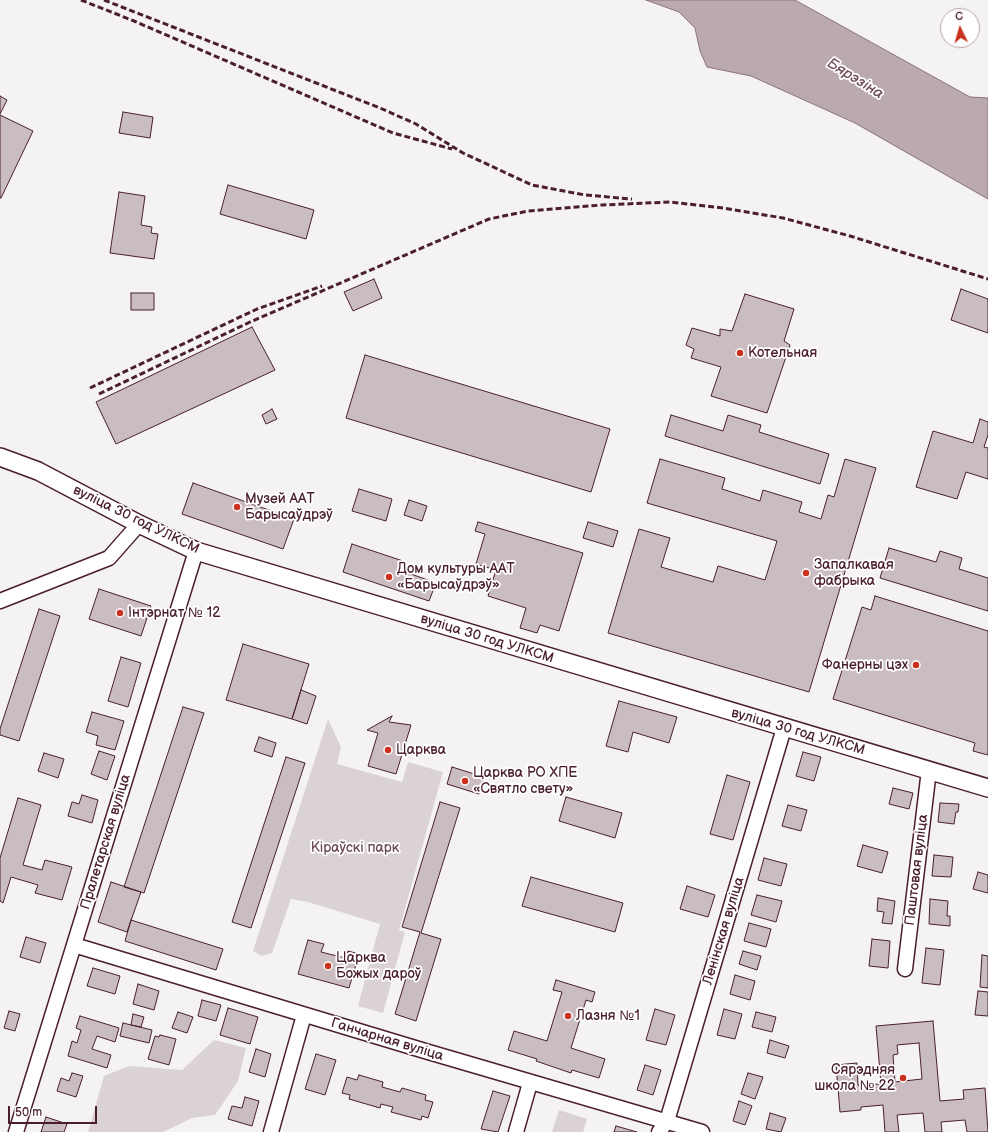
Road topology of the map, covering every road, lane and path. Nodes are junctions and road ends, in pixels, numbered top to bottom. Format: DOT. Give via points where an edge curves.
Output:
graph roads {
  1 [pos="0,456"];
  2 [pos="139,524"];
  3 [pos="196,551"];
  4 [pos="0,601"];
  5 [pos="784,728"];
  6 [pos="929,770"];
  7 [pos="988,788"];
  8 [pos="74,945"];
  9 [pos="906,969"];
  10 [pos="304,1015"];
  11 [pos="530,1082"];
  12 [pos="663,1126"];
  13 [pos="16,1132"];
  14 [pos="271,1132"];
  15 [pos="516,1132"];
  16 [pos="702,1132"];
  1 -- 2 [label="main road, вуліца 30 год УЛКСМ" via="38,471"];
  2 -- 3 [label="main road, вуліца 30 год УЛКСМ"];
  2 -- 4 [label="street" via="109,558"];
  3 -- 5 [label="main road, вуліца 30 год УЛКСМ"];
  3 -- 8 [label="street, Пралетарская вуліца"];
  5 -- 6 [label="main road, вуліца 30 год УЛКСМ"];
  5 -- 12 [label="street, Ленінская вуліца"];
  6 -- 7 [label="main road, вуліца 30 год УЛКСМ"];
  6 -- 9 [label="street, Паштовая вуліца"];
  8 -- 10 [label="street, Ганчарная вуліца"];
  8 -- 13 [label="street, Пралетарская вуліца"];
  10 -- 11 [label="street, Ганчарная вуліца"];
  10 -- 14 [label="street"];
  11 -- 12 [label="street, Ганчарная вуліца"];
  11 -- 15 [label="street"];
  12 -- 16 [label="street, Ганчарная вуліца"];
}
